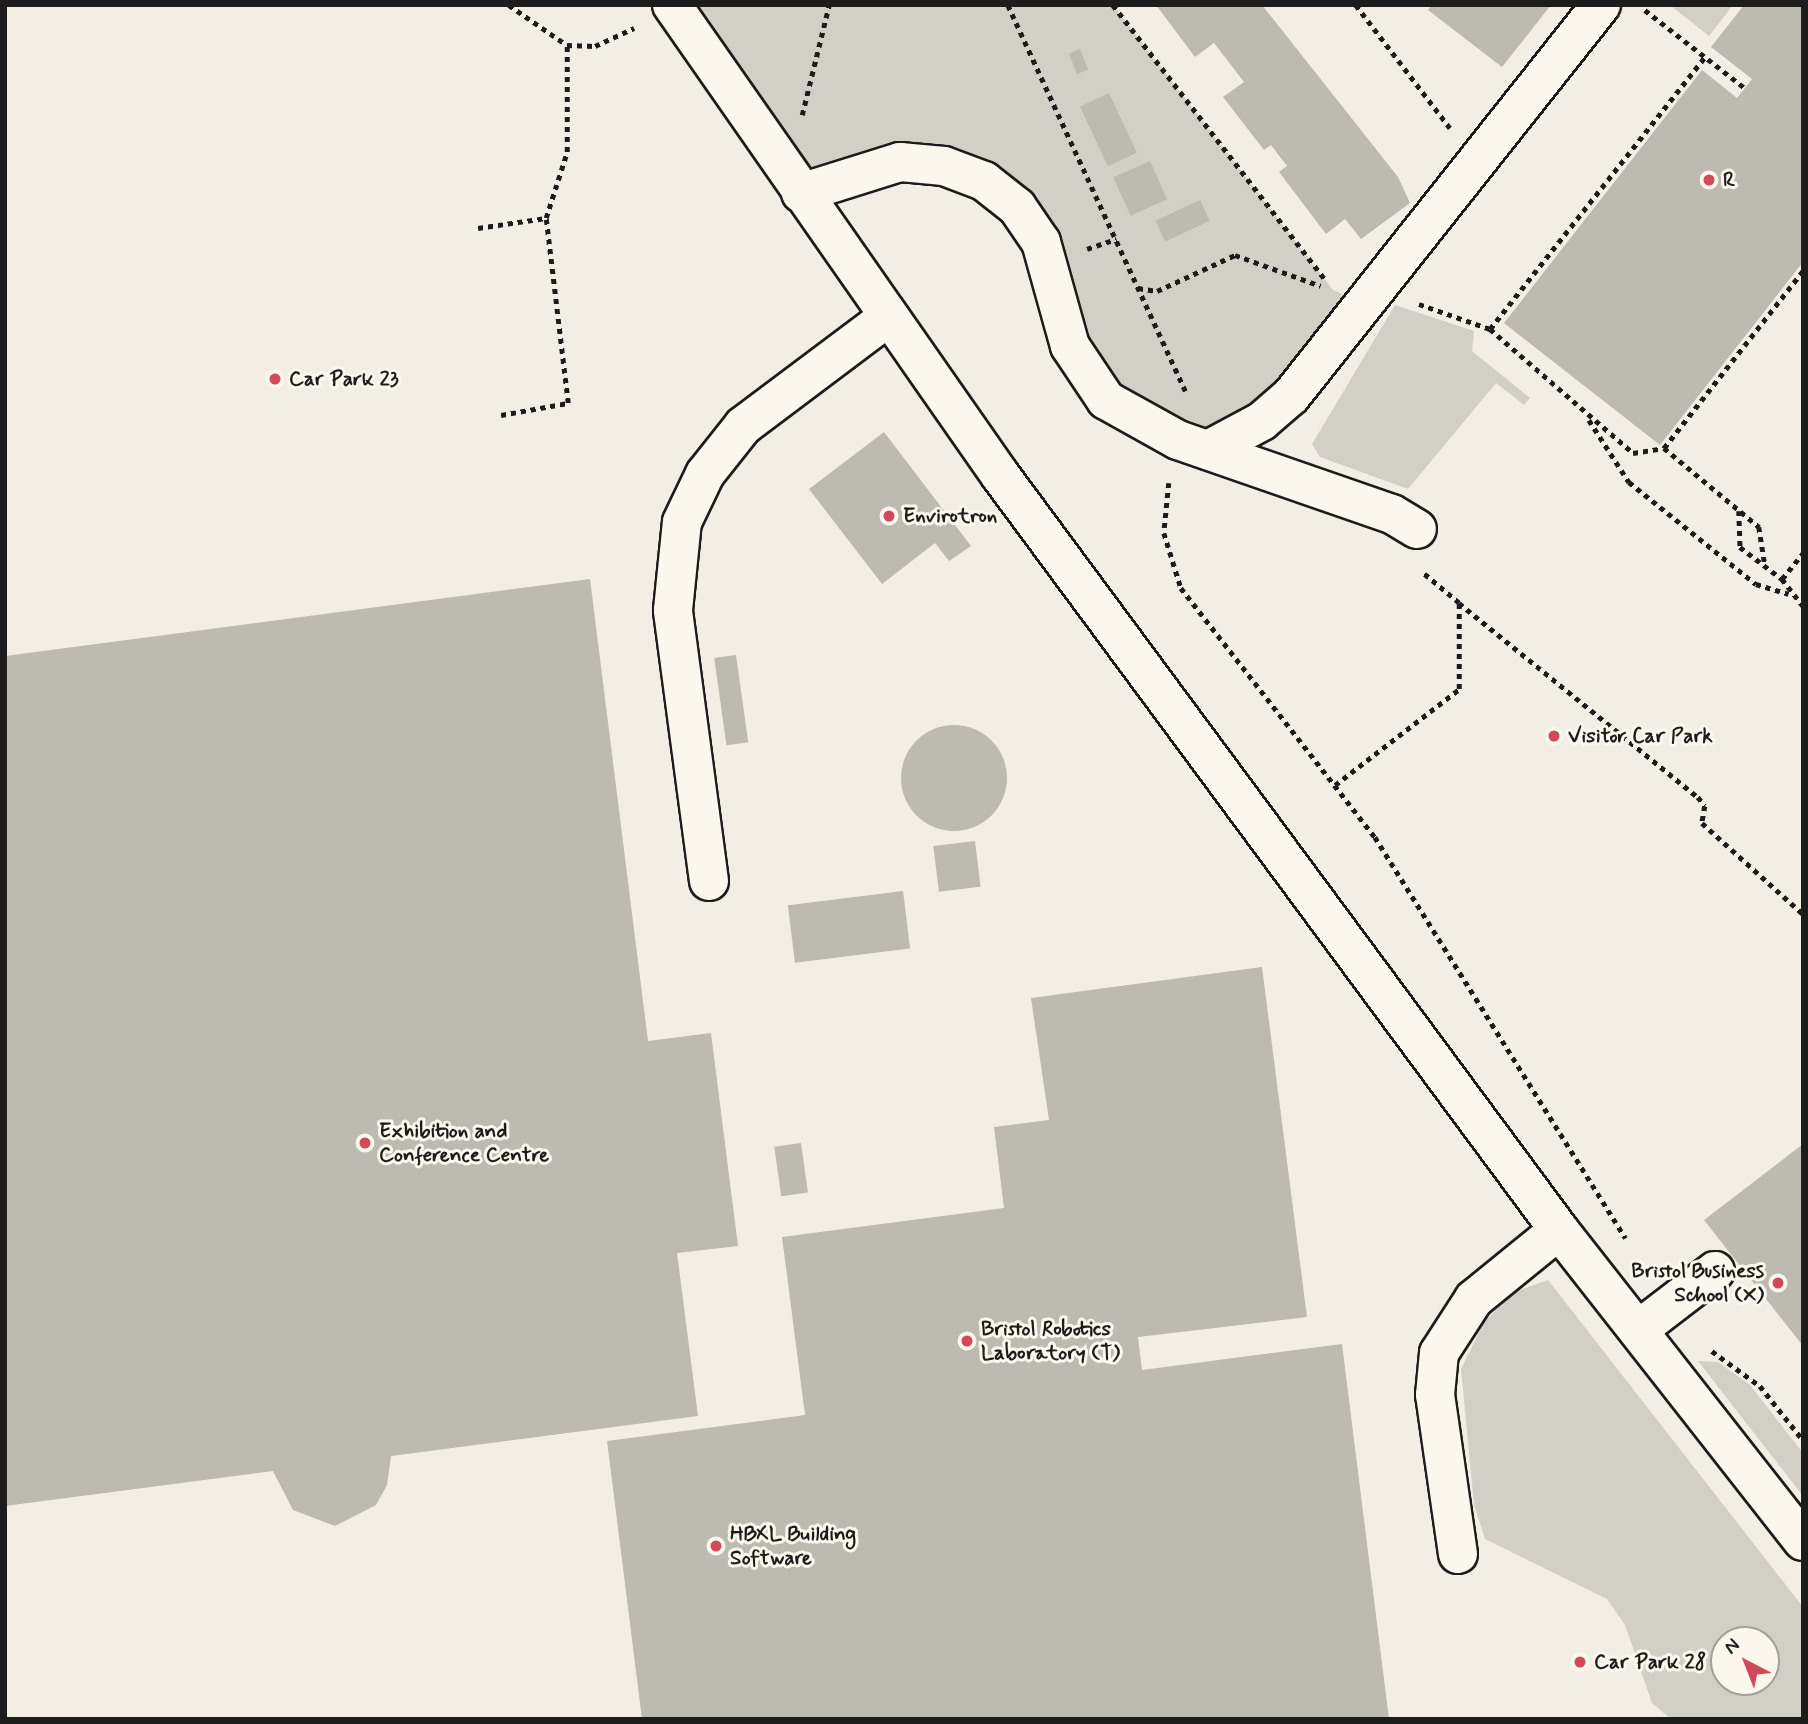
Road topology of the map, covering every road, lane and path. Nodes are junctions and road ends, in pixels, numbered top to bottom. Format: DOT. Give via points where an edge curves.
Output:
graph roads {
  1 [pos="509,5"];
  2 [pos="829,5"];
  3 [pos="1008,5"];
  4 [pos="1112,5"];
  5 [pos="1356,5"];
  6 [pos="1601,5"];
  7 [pos="1639,5"];
  8 [pos="673,6"];
  9 [pos="567,45"];
  10 [pos="1705,57"];
  11 [pos="1745,88"];
  12 [pos="1477,161"];
  13 [pos="792,179"];
  14 [pos="546,218"];
  15 [pos="478,228"];
  16 [pos="1803,271"];
  17 [pos="1138,288"];
  18 [pos="1375,289"];
  19 [pos="887,318"];
  20 [pos="1490,329"];
  21 [pos="501,415"];
  22 [pos="1587,417"];
  23 [pos="1190,434"];
  24 [pos="1664,448"];
  25 [pos="1740,511"];
  26 [pos="1417,530"];
  27 [pos="1803,553"];
  28 [pos="1765,566"];
  29 [pos="1418,569"];
  30 [pos="1782,579"];
  31 [pos="1788,594"];
  32 [pos="1459,603"];
  33 [pos="1803,606"];
  34 [pos="1335,785"];
  35 [pos="709,881"];
  36 [pos="1803,914"];
  37 [pos="1559,1230"];
  38 [pos="1628,1245"];
  39 [pos="1715,1271"];
  40 [pos="1649,1322"];
  41 [pos="1803,1440"];
  42 [pos="1803,1541"];
  43 [pos="1458,1554"];
  1 -- 9 [label="path"];
  2 -- 13 [label="path"];
  3 -- 17 [label="path"];
  4 -- 17 [label="path" via="1333,290 1240,255 1157,291"];
  5 -- 12 [label="path"];
  6 -- 12 [label="street"];
  7 -- 10 [label="path"];
  8 -- 9 [label="path" via="606,42"];
  8 -- 13 [label="street"];
  9 -- 14 [label="path" via="567,152"];
  10 -- 11 [label="path"];
  10 -- 20 [label="path"];
  12 -- 18 [label="street"];
  13 -- 19 [label="street"];
  13 -- 23 [label="street" via="900,162 944,166 984,181 1017,207 1041,242 1070,346 1091,384 1124,413"];
  14 -- 15 [label="path"];
  14 -- 21 [label="path" via="568,403"];
  16 -- 24 [label="path"];
  17 -- 23 [label="path" via="1184,383"];
  18 -- 20 [label="path"];
  18 -- 23 [label="street" via="1286,402"];
  19 -- 35 [label="street" via="743,426 705,474 682,522 673,610"];
  19 -- 37 [label="street"];
  20 -- 22 [label="path"];
  22 -- 24 [label="path" via="1633,453"];
  22 -- 31 [label="path" via="1629,482 1756,584"];
  23 -- 26 [label="street" via="1392,514"];
  23 -- 34 [label="path" via="1163,520 1174,575"];
  24 -- 25 [label="path"];
  25 -- 28 [label="path" via="1759,527"];
  25 -- 28 [label="path" via="1740,547"];
  27 -- 30 [label="path"];
  28 -- 30 [label="path"];
  29 -- 32 [label="path"];
  30 -- 31 [label="path"];
  31 -- 33 [label="path"];
  32 -- 34 [label="path" via="1459,689"];
  32 -- 36 [label="path" via="1698,797 1705,806 1702,823"];
  34 -- 38 [label="path" via="1398,869"];
  37 -- 40 [label="street"];
  37 -- 43 [label="street" via="1474,1299 1439,1353 1435,1395"];
  39 -- 40 [label="street"];
  40 -- 41 [label="path" via="1689,1349 1717,1352 1748,1374"];
  40 -- 42 [label="street"];
}
